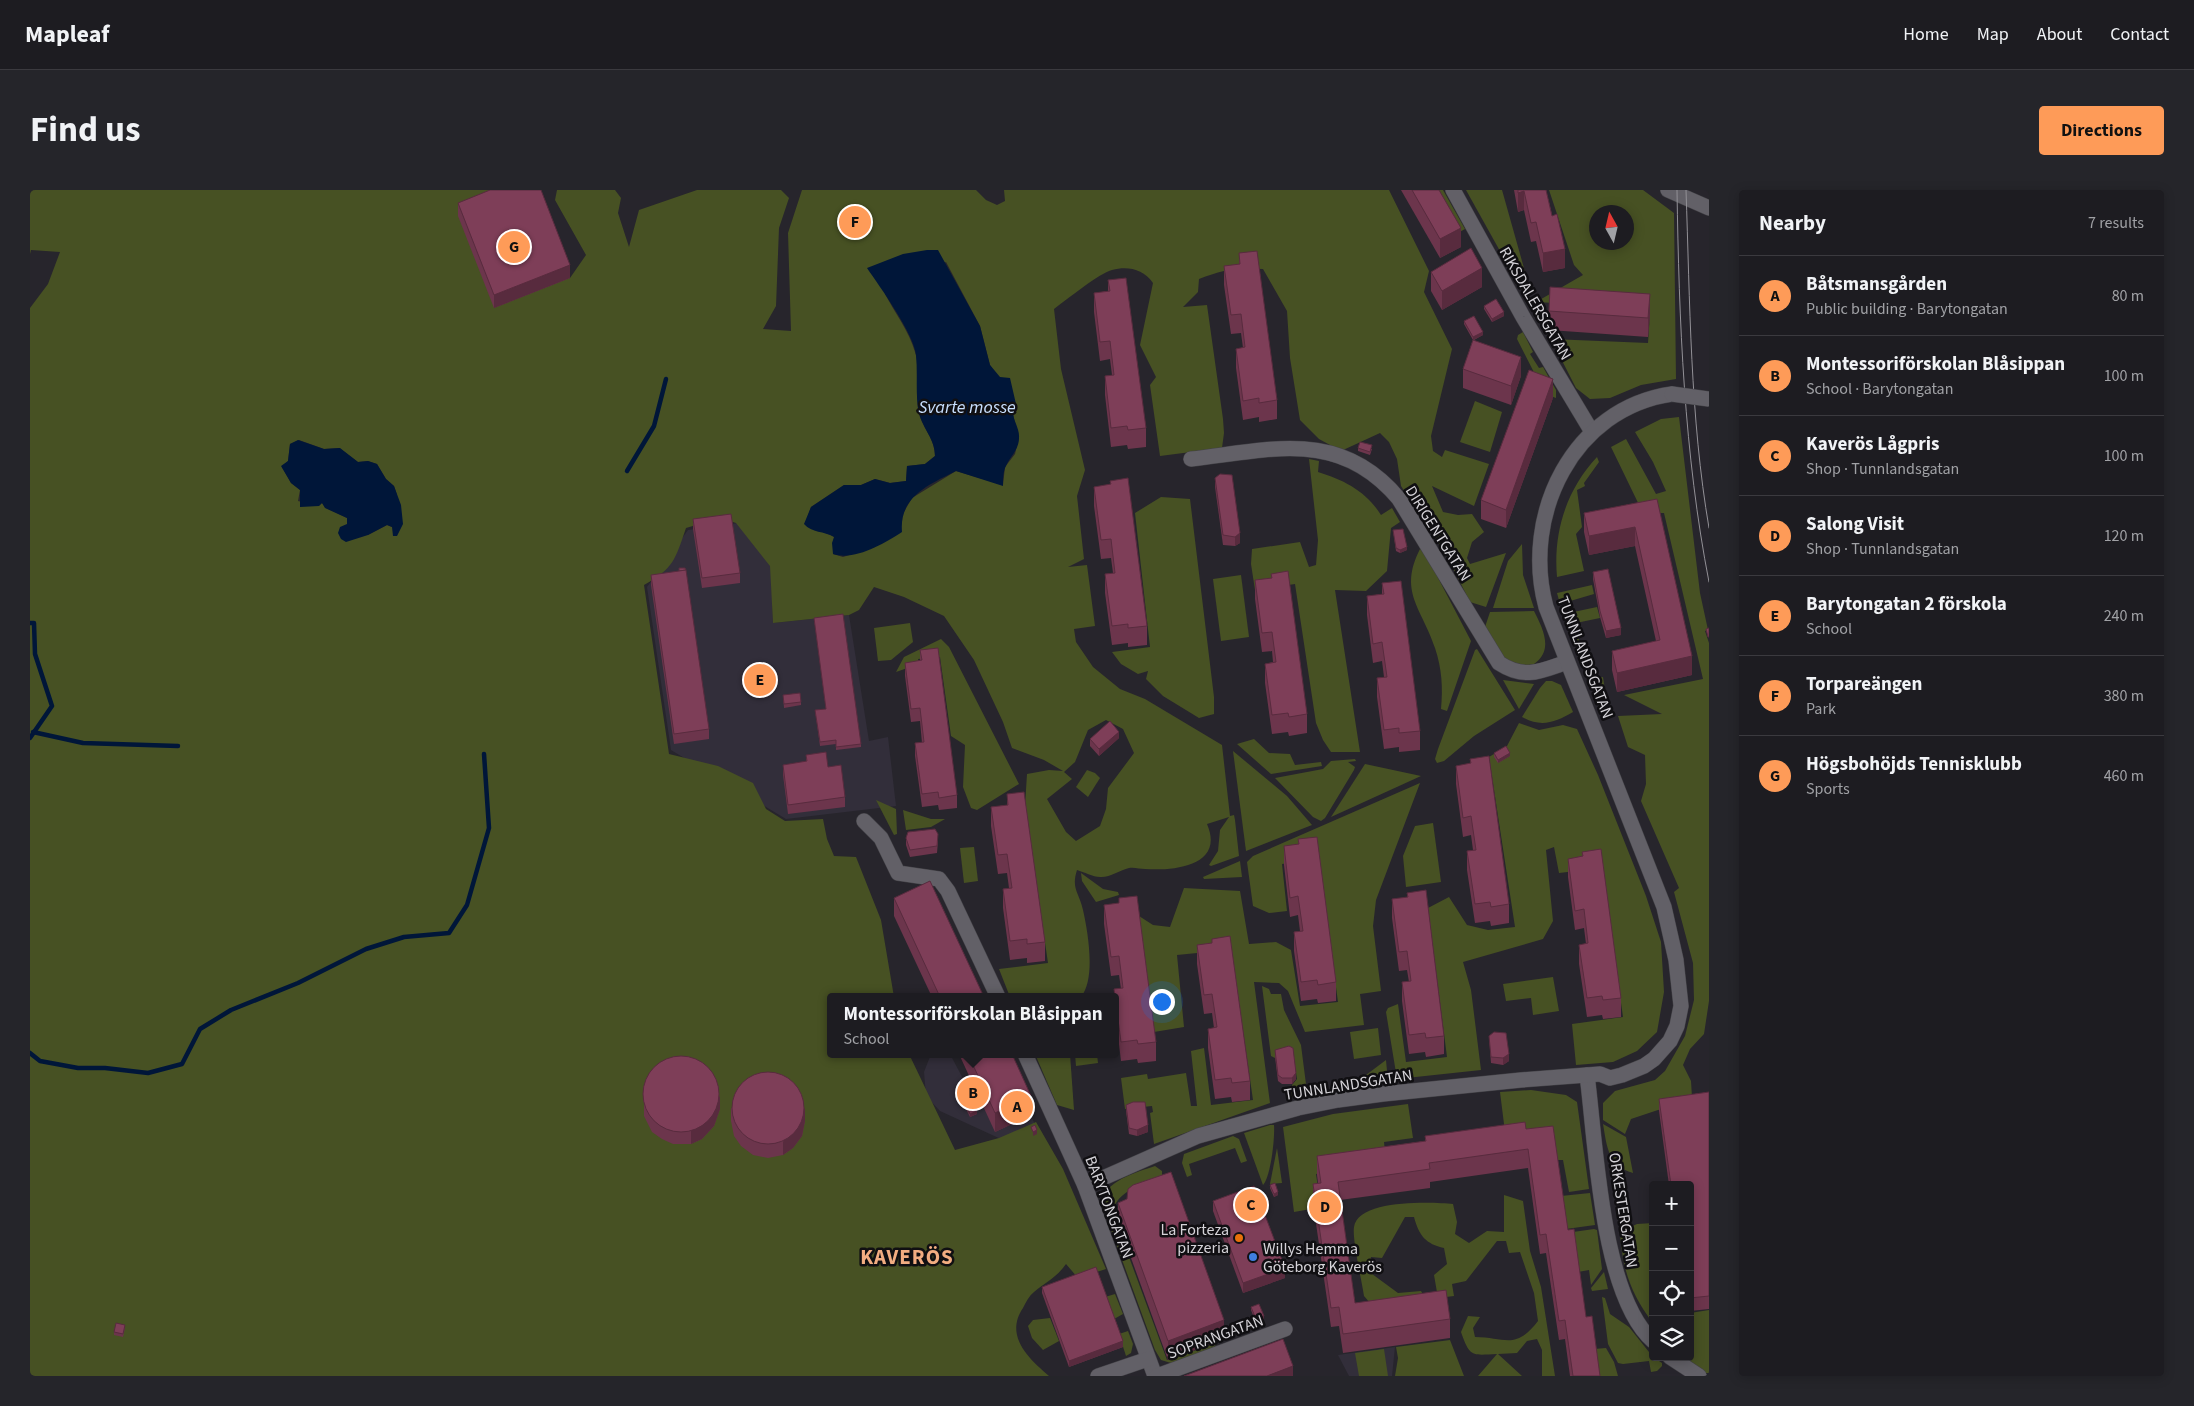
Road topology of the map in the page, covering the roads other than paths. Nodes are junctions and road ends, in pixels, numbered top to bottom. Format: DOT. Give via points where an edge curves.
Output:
graph roads {
  1 [pos="1453,190"];
  2 [pos="1668,190"];
  3 [pos="1709,208"];
  4 [pos="1709,399"];
  5 [pos="1592,432"];
  6 [pos="1191,459"];
  7 [pos="1567,662"];
  8 [pos="864,822"];
  9 [pos="996,993"];
  10 [pos="1027,1058"];
  11 [pos="1594,1074"];
  12 [pos="1085,1186"];
  13 [pos="1285,1330"];
  14 [pos="1649,1336"];
  15 [pos="1148,1358"];
  16 [pos="1676,1361"];
  17 [pos="1098,1376"];
  18 [pos="1156,1376"];
  19 [pos="1699,1376"];
  1 -- 5 [label="street, RIKSDALERSGATAN"];
  2 -- 3 [label="street"];
  4 -- 5 [label="street, TUNNLANDSGATAN, bridge" via="1672,394 1641,401 1614,414"];
  5 -- 7 [label="street, TUNNLANDSGATAN" via="1556,481 1540,553 1543,596"];
  6 -- 7 [label="street, DIRIGENTGATAN" via="1302,448 1331,452 1348,459 1380,478 1399,499 1499,663 1513,672 1524,673"];
  7 -- 11 [label="street, TUNNLANDSGATAN" via="1664,907 1674,946 1678,992 1664,1033 1652,1047 1640,1058"];
  8 -- 9 [label="street" via="881,838 898,873 939,879 948,891"];
  10 -- 12 [label="street, BARYTONGATAN"];
  11 -- 12 [label="street, TUNNLANDSGATAN" via="1374,1095 1298,1108 1198,1136"];
  11 -- 14 [label="street, ORKESTERGATAN" via="1612,1261 1627,1306"];
  12 -- 15 [label="street, BARYTONGATAN"];
  13 -- 18 [label="street, SOPRANGATAN"];
  15 -- 17 [label="street"];
  15 -- 18 [label="street, BARYTONGATAN"];
  16 -- 19 [label="street"];
}
